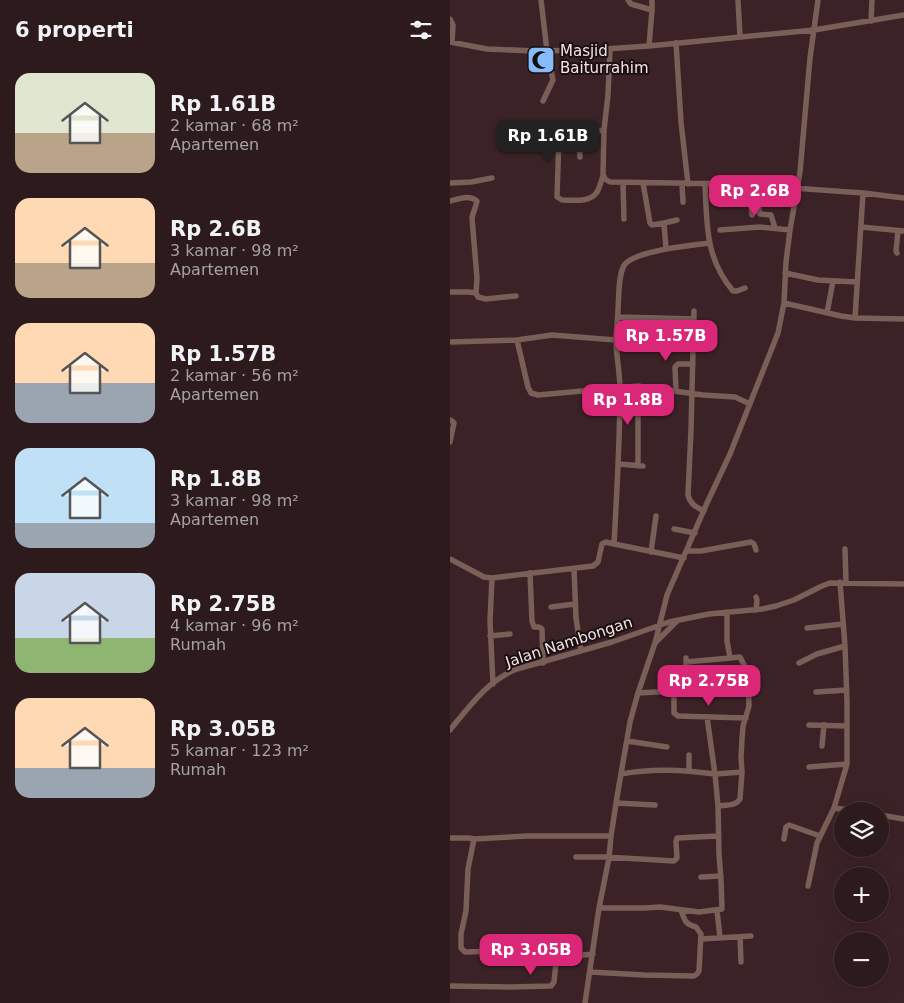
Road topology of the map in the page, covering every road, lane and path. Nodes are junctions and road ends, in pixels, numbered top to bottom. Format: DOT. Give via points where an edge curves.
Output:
graph roads {
  1 [pos="541,0"];
  2 [pos="628,0"];
  3 [pos="652,0"];
  4 [pos="738,0"];
  5 [pos="818,0"];
  6 [pos="872,0"];
  7 [pos="652,10"];
  8 [pos="904,15"];
  9 [pos="450,18"];
  10 [pos="871,21"];
  11 [pos="814,30"];
  12 [pos="740,37"];
  13 [pos="451,42"];
  14 [pos="676,43"];
  15 [pos="649,46"];
  16 [pos="610,49"];
  17 [pos="547,51"];
  18 [pos="542,101"];
  19 [pos="604,130"];
  20 [pos="578,133"];
  21 [pos="559,136"];
  22 [pos="538,139"];
  23 [pos="580,157"];
  24 [pos="603,176"];
  25 [pos="492,178"];
  26 [pos="450,183"];
  27 [pos="622,183"];
  28 [pos="643,183"];
  29 [pos="685,184"];
  30 [pos="705,184"];
  31 [pos="749,185"];
  32 [pos="765,186"];
  33 [pos="797,189"];
  34 [pos="863,193"];
  35 [pos="904,198"];
  36 [pos="450,201"];
  37 [pos="683,202"];
  38 [pos="752,215"];
  39 [pos="624,219"];
  40 [pos="677,220"];
  41 [pos="664,223"];
  42 [pos="861,227"];
  43 [pos="775,228"];
  44 [pos="720,230"];
  45 [pos="790,230"];
  46 [pos="901,231"];
  47 [pos="709,243"];
  48 [pos="666,250"];
  49 [pos="897,253"];
  50 [pos="785,273"];
  51 [pos="833,281"];
  52 [pos="857,282"];
  53 [pos="745,288"];
  54 [pos="450,292"];
  55 [pos="476,293"];
  56 [pos="516,296"];
  57 [pos="784,303"];
  58 [pos="694,311"];
  59 [pos="827,313"];
  60 [pos="618,317"];
  61 [pos="855,318"];
  62 [pos="904,318"];
  63 [pos="694,319"];
  64 [pos="517,340"];
  65 [pos="616,340"];
  66 [pos="450,342"];
  67 [pos="693,364"];
  68 [pos="638,386"];
  69 [pos="620,387"];
  70 [pos="676,390"];
  71 [pos="692,393"];
  72 [pos="748,404"];
  73 [pos="450,420"];
  74 [pos="450,442"];
  75 [pos="618,464"];
  76 [pos="704,511"];
  77 [pos="656,516"];
  78 [pos="674,529"];
  79 [pos="695,533"];
  80 [pos="614,544"];
  81 [pos="845,549"];
  82 [pos="756,550"];
  83 [pos="687,551"];
  84 [pos="651,552"];
  85 [pos="684,558"];
  86 [pos="450,559"];
  87 [pos="574,568"];
  88 [pos="530,573"];
  89 [pos="492,578"];
  90 [pos="843,582"];
  91 [pos="904,584"];
  92 [pos="756,597"];
  93 [pos="575,604"];
  94 [pos="551,607"];
  95 [pos="756,610"];
  96 [pos="727,612"];
  97 [pos="677,620"];
  98 [pos="843,624"];
  99 [pos="659,625"];
  100 [pos="807,628"];
  101 [pos="510,634"];
  102 [pos="490,636"];
  103 [pos="655,643"];
  104 [pos="845,646"];
  105 [pos="581,651"];
  106 [pos="730,658"];
  107 [pos="543,663"];
  108 [pos="799,663"];
  109 [pos="686,674"];
  110 [pos="492,684"];
  111 [pos="748,687"];
  112 [pos="846,690"];
  113 [pos="674,691"];
  114 [pos="816,692"];
  115 [pos="638,693"];
  116 [pos="707,717"];
  117 [pos="746,718"];
  118 [pos="809,725"];
  119 [pos="824,726"];
  120 [pos="847,726"];
  121 [pos="450,730"];
  122 [pos="627,741"];
  123 [pos="822,746"];
  124 [pos="667,747"];
  125 [pos="689,755"];
  126 [pos="847,764"];
  127 [pos="809,767"];
  128 [pos="689,771"];
  129 [pos="742,772"];
  130 [pos="621,774"];
  131 [pos="715,774"];
  132 [pos="836,802"];
  133 [pos="616,803"];
  134 [pos="655,805"];
  135 [pos="718,806"];
  136 [pos="834,808"];
  137 [pos="889,816"];
  138 [pos="904,819"];
  139 [pos="611,836"];
  140 [pos="718,836"];
  141 [pos="820,836"];
  142 [pos="450,838"];
  143 [pos="474,839"];
  144 [pos="784,839"];
  145 [pos="576,857"];
  146 [pos="610,858"];
  147 [pos="721,876"];
  148 [pos="701,877"];
  149 [pos="808,886"];
  150 [pos="600,908"];
  151 [pos="681,910"];
  152 [pos="717,910"];
  153 [pos="752,936"];
  154 [pos="740,937"];
  155 [pos="720,938"];
  156 [pos="700,939"];
  157 [pos="527,950"];
  158 [pos="593,954"];
  159 [pos="740,962"];
  160 [pos="590,972"];
  161 [pos="450,986"];
  162 [pos="585,1003"];
  1 -- 17 [label="street"];
  2 -- 7 [label="street" via="631,4"];
  3 -- 7 [label="street"];
  4 -- 12 [label="street"];
  5 -- 11 [label="street"];
  6 -- 10 [label="street"];
  7 -- 15 [label="street"];
  8 -- 10 [label="street"];
  9 -- 13 [label="street" via="453,25"];
  10 -- 11 [label="street"];
  11 -- 12 [label="street"];
  11 -- 33 [label="street"];
  12 -- 14 [label="street"];
  13 -- 17 [label="street" via="487,49"];
  14 -- 15 [label="street"];
  14 -- 29 [label="street"];
  15 -- 16 [label="street"];
  16 -- 17 [label="street"];
  16 -- 19 [label="street"];
  17 -- 18 [label="street" via="552,80"];
  19 -- 20 [label="street"];
  19 -- 24 [label="street"];
  20 -- 21 [label="street"];
  20 -- 23 [label="street"];
  21 -- 22 [label="street"];
  21 -- 24 [label="street" via="559,199 591,198"];
  24 -- 27 [label="street" via="610,182"];
  25 -- 26 [label="street"];
  27 -- 28 [label="street"];
  27 -- 39 [label="street"];
  28 -- 29 [label="street"];
  28 -- 41 [label="street" via="650,223"];
  29 -- 30 [label="street"];
  29 -- 37 [label="street"];
  30 -- 31 [label="street"];
  30 -- 47 [label="street"];
  31 -- 32 [label="street"];
  31 -- 38 [label="street"];
  32 -- 33 [label="street"];
  32 -- 43 [label="street" via="764,192 758,195 759,212 771,215"];
  33 -- 34 [label="street"];
  33 -- 45 [label="street"];
  34 -- 35 [label="street"];
  34 -- 42 [label="street"];
  36 -- 55 [label="street" via="468,197 477,201 472,218"];
  40 -- 41 [label="street"];
  41 -- 48 [label="street"];
  42 -- 46 [label="street"];
  42 -- 52 [label="street"];
  43 -- 44 [label="street"];
  43 -- 45 [label="street"];
  45 -- 50 [label="street"];
  46 -- 49 [label="street"];
  47 -- 48 [label="street"];
  47 -- 53 [label="street" via="715,262 731,288 735,292"];
  48 -- 60 [label="street" via="641,255 622,269"];
  50 -- 51 [label="street"];
  50 -- 57 [label="street"];
  51 -- 52 [label="street"];
  51 -- 59 [label="street"];
  52 -- 61 [label="street"];
  54 -- 55 [label="street"];
  55 -- 56 [label="street" via="486,299"];
  57 -- 59 [label="street"];
  57 -- 72 [label="street" via="778,333"];
  58 -- 63 [label="street"];
  59 -- 61 [label="street"];
  60 -- 63 [label="street"];
  60 -- 65 [label="street"];
  61 -- 62 [label="street"];
  63 -- 67 [label="street"];
  64 -- 65 [label="street" via="552,335"];
  64 -- 66 [label="street"];
  64 -- 69 [label="street" via="531,393"];
  65 -- 69 [label="street"];
  67 -- 70 [label="street" via="676,366"];
  67 -- 71 [label="street"];
  68 -- 69 [label="street"];
  68 -- 70 [label="street"];
  68 -- 75 [label="street" via="641,466"];
  69 -- 75 [label="street"];
  70 -- 71 [label="street"];
  71 -- 72 [label="street" via="741,399"];
  71 -- 76 [label="street" via="688,495 692,504"];
  72 -- 76 [label="street"];
  73 -- 74 [label="street" via="454,423"];
  75 -- 80 [label="street"];
  76 -- 79 [label="street"];
  77 -- 84 [label="street"];
  78 -- 79 [label="street"];
  79 -- 83 [label="street"];
  80 -- 84 [label="street"];
  80 -- 87 [label="street" via="602,544 596,565"];
  81 -- 90 [label="street"];
  82 -- 83 [label="street" via="751,542"];
  83 -- 85 [label="street"];
  84 -- 85 [label="street"];
  85 -- 99 [label="street" via="667,595"];
  86 -- 89 [label="street"];
  87 -- 88 [label="street"];
  87 -- 93 [label="street"];
  88 -- 89 [label="street"];
  88 -- 107 [label="street" via="532,621 534,627 542,629"];
  89 -- 102 [label="street"];
  90 -- 91 [label="street, Jalan Nambongan"];
  90 -- 95 [label="street, Jalan Nambongan" via="830,583 787,603"];
  90 -- 98 [label="street"];
  92 -- 95 [label="street"];
  93 -- 94 [label="street"];
  93 -- 105 [label="street"];
  95 -- 96 [label="street, Jalan Nambongan"];
  96 -- 97 [label="street, Jalan Nambongan"];
  96 -- 106 [label="street"];
  97 -- 99 [label="street, Jalan Nambongan"];
  97 -- 103 [label="street"];
  98 -- 100 [label="street"];
  98 -- 104 [label="street"];
  99 -- 103 [label="street"];
  99 -- 105 [label="street, Jalan Nambongan"];
  101 -- 102 [label="street"];
  102 -- 110 [label="street"];
  103 -- 115 [label="street"];
  104 -- 108 [label="street"];
  104 -- 112 [label="street"];
  105 -- 107 [label="street, Jalan Nambongan"];
  106 -- 109 [label="street" via="686,660"];
  106 -- 111 [label="street" via="740,657 748,677"];
  107 -- 110 [label="street, Jalan Nambongan" via="512,671"];
  110 -- 121 [label="street, Jalan Nambongan"];
  111 -- 113 [label="street"];
  111 -- 117 [label="street"];
  112 -- 114 [label="street"];
  112 -- 120 [label="street"];
  113 -- 115 [label="street"];
  113 -- 116 [label="street" via="674,714"];
  115 -- 122 [label="street"];
  116 -- 117 [label="street"];
  116 -- 131 [label="street"];
  117 -- 129 [label="street"];
  118 -- 119 [label="street"];
  119 -- 120 [label="street"];
  119 -- 123 [label="street"];
  120 -- 126 [label="street"];
  122 -- 124 [label="street"];
  122 -- 130 [label="street"];
  125 -- 128 [label="street"];
  126 -- 127 [label="street"];
  126 -- 132 [label="street"];
  128 -- 130 [label="street"];
  128 -- 131 [label="street"];
  129 -- 131 [label="street"];
  129 -- 135 [label="street" via="739,801"];
  130 -- 133 [label="street"];
  131 -- 135 [label="street"];
  133 -- 134 [label="street"];
  133 -- 139 [label="street"];
  135 -- 140 [label="street"];
  136 -- 141 [label="street"];
  137 -- 138 [label="street"];
  139 -- 143 [label="street"];
  139 -- 146 [label="street"];
  140 -- 146 [label="street" via="677,838 677,858 674,861"];
  140 -- 147 [label="street"];
  141 -- 144 [label="street" via="789,826"];
  141 -- 149 [label="street"];
  142 -- 143 [label="street"];
  143 -- 157 [label="street" via="468,868 461,948 465,952"];
  145 -- 146 [label="street"];
  146 -- 150 [label="street"];
  147 -- 148 [label="street"];
  147 -- 152 [label="street" via="722,909"];
  150 -- 151 [label="street"];
  150 -- 158 [label="street"];
  151 -- 152 [label="street"];
  151 -- 156 [label="street" via="686,923 699,929"];
  152 -- 155 [label="street"];
  153 -- 154 [label="street"];
  154 -- 155 [label="street"];
  154 -- 159 [label="street"];
  155 -- 156 [label="street"];
  156 -- 160 [label="street" via="699,971 694,976"];
  158 -- 160 [label="street"];
  158 -- 161 [label="street" via="559,959 552,986"];
  160 -- 162 [label="street"];
}
